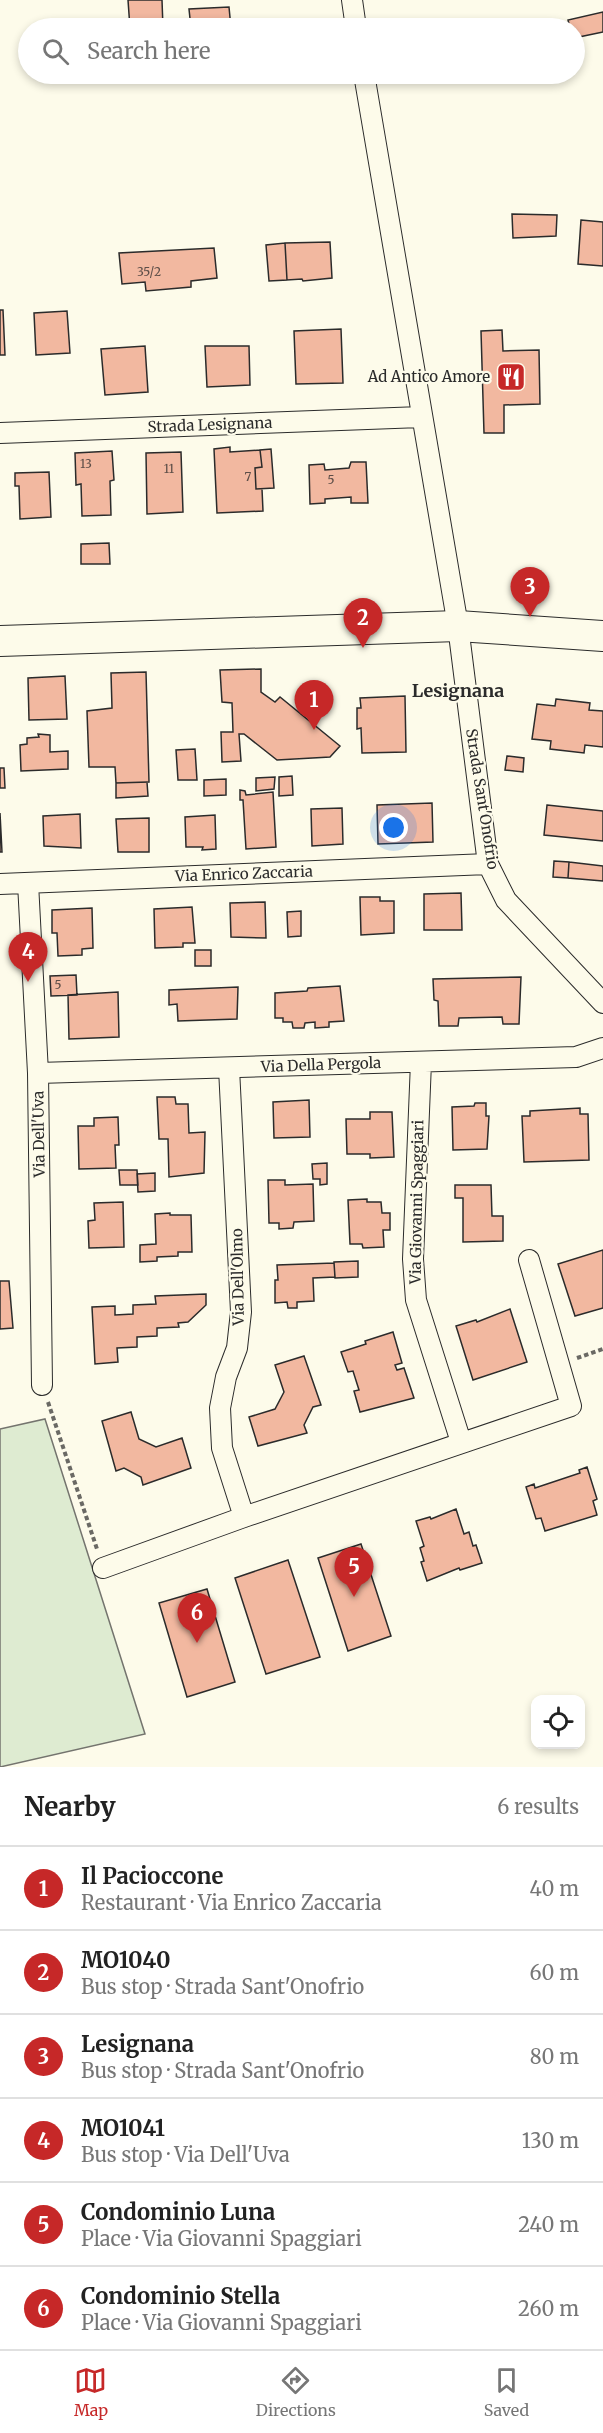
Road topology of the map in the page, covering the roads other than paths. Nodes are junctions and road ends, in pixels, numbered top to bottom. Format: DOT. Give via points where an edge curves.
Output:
graph roads {
  1 [pos="352,0"];
  2 [pos="355,18"];
  3 [pos="366,84"];
  4 [pos="421,417"];
  5 [pos="0,433"];
  6 [pos="458,626"];
  7 [pos="603,636"];
  8 [pos="0,641"];
  9 [pos="488,864"];
  10 [pos="28,883"];
  11 [pos="0,884"];
  12 [pos="603,1003"];
  13 [pos="603,1048"];
  14 [pos="421,1062"];
  15 [pos="229,1068"];
  16 [pos="38,1073"];
  17 [pos="529,1260"];
  18 [pos="42,1385"];
  19 [pos="461,1442"];
  20 [pos="244,1516"];
  21 [pos="103,1568"];
  1 -- 2 [label="street"];
  3 -- 4 [label="street"];
  4 -- 5 [label="street, Strada Lesignana"];
  4 -- 6 [label="street"];
  6 -- 7 [label="main road"];
  6 -- 8 [label="main road"];
  6 -- 9 [label="street, Strada Sant'Onofrio"];
  9 -- 10 [label="street, Via Enrico Zaccaria"];
  9 -- 12 [label="street, Strada Sant'Onofrio" via="506,900"];
  10 -- 11 [label="street, Via Enrico Zaccaria"];
  10 -- 16 [label="street, Via Dell'Uva"];
  13 -- 14 [label="street, Via Della Pergola" via="576,1057"];
  14 -- 15 [label="street, Via Della Pergola"];
  14 -- 19 [label="street, Via Giovanni Spaggiari" via="413,1259 416,1300"];
  15 -- 16 [label="street, Via Della Pergola"];
  15 -- 20 [label="street, Via Dell'Olmo" via="241,1312 237,1348 220,1408 222,1448"];
  16 -- 18 [label="street, Via Dell'Uva"];
  17 -- 19 [label="street" via="572,1406"];
  19 -- 20 [label="street"];
  20 -- 21 [label="street"];
}
